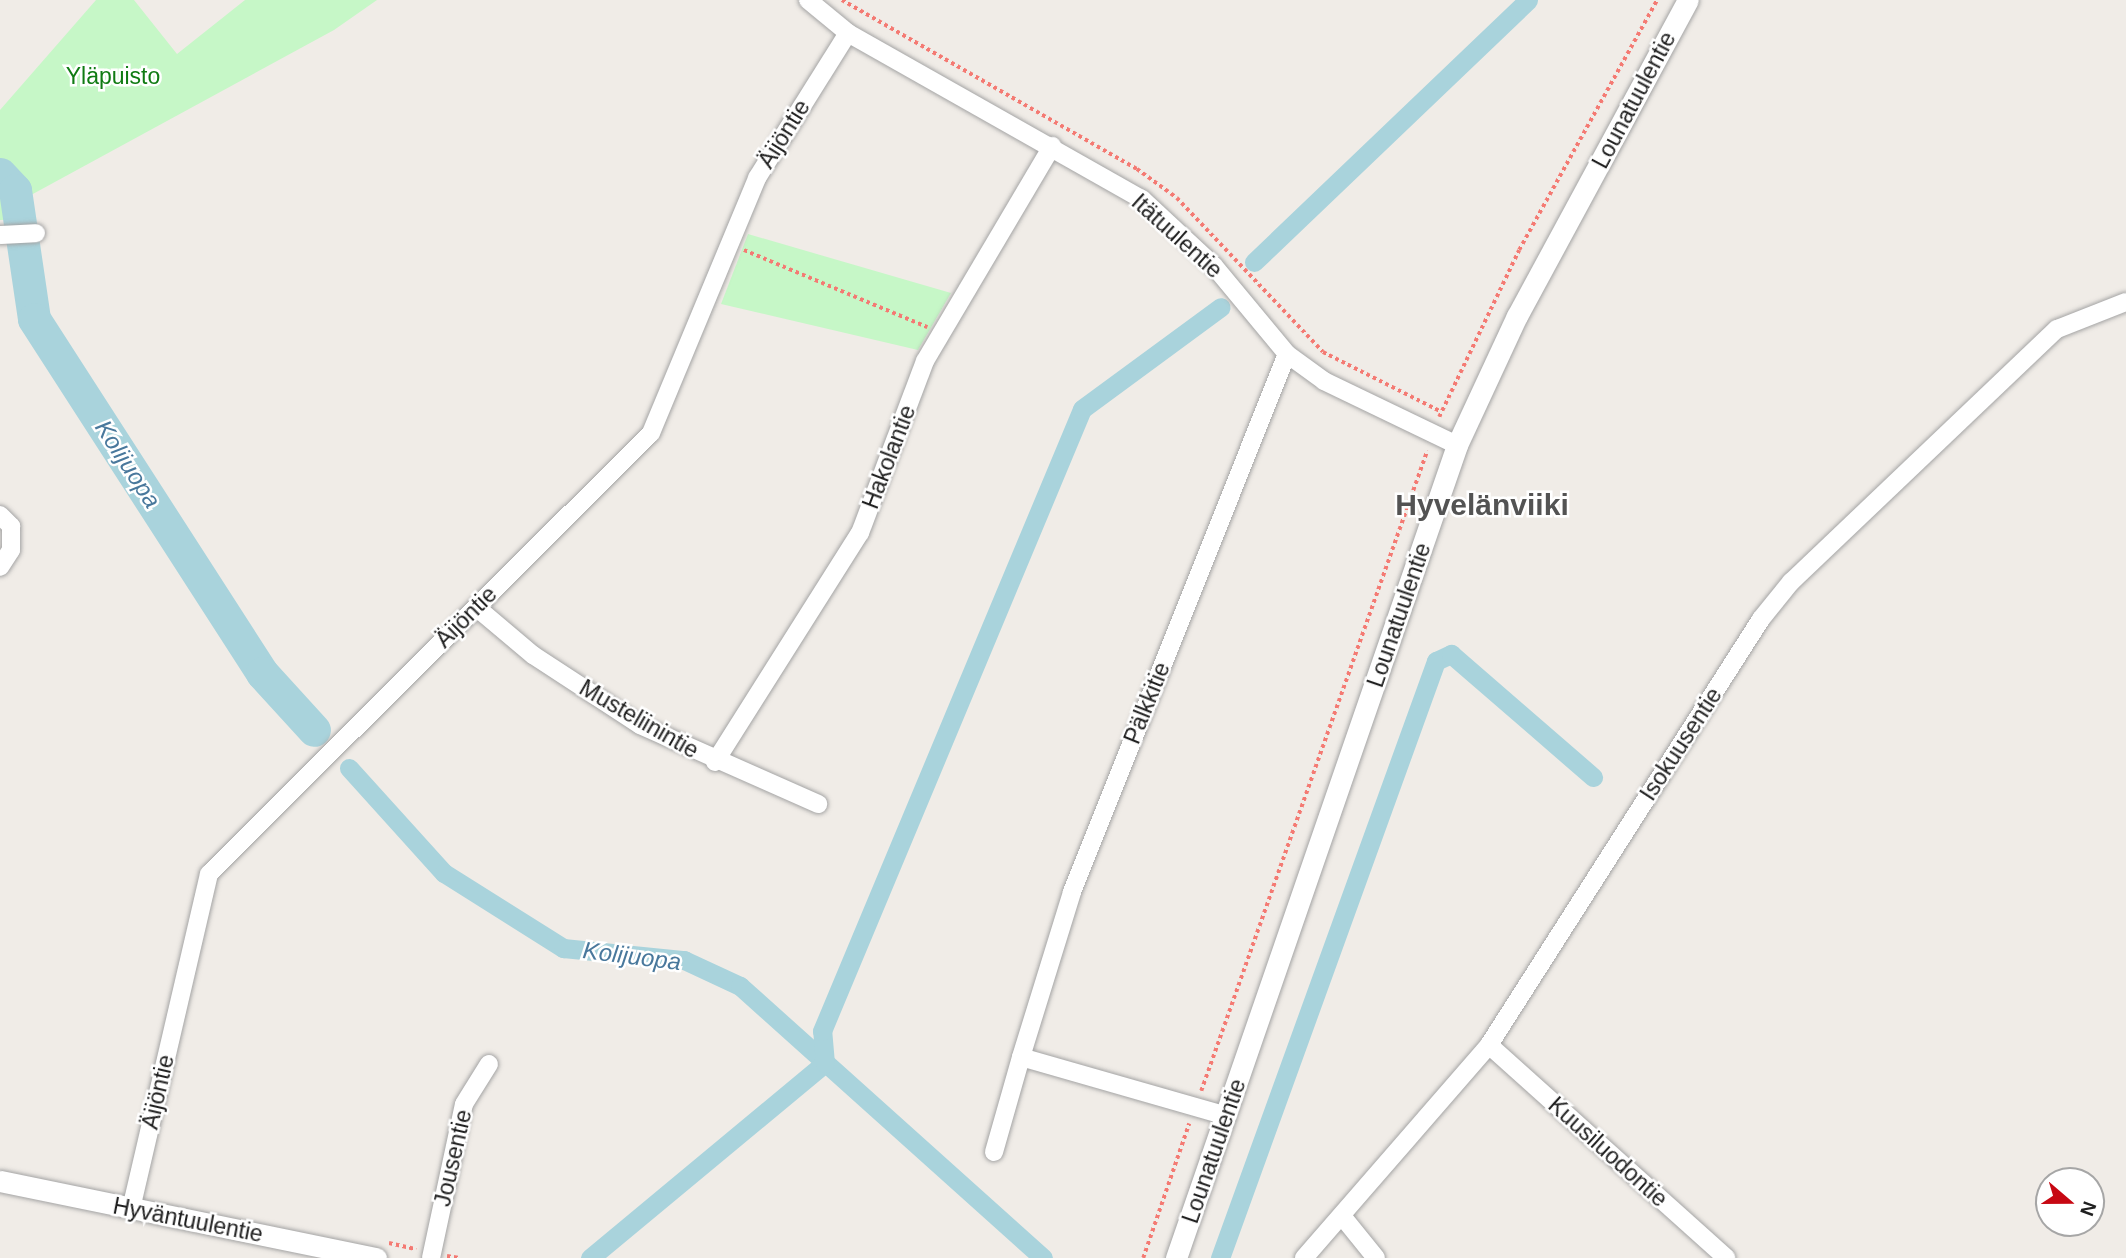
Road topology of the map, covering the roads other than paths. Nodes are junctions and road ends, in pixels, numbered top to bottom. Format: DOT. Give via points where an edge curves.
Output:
graph roads {
  1 [pos="808,0"];
  2 [pos="1688,0"];
  3 [pos="848,33"];
  4 [pos="1052,146"];
  5 [pos="36,233"];
  6 [pos="5,235"];
  7 [pos="2126,302"];
  8 [pos="1287,354"];
  9 [pos="1457,445"];
  10 [pos="0,515"];
  11 [pos="0,567"];
  12 [pos="476,607"];
  13 [pos="715,762"];
  14 [pos="818,804"];
  15 [pos="1489,1045"];
  16 [pos="1021,1057"];
  17 [pos="489,1064"];
  18 [pos="1227,1116"];
  19 [pos="994,1152"];
  20 [pos="0,1181"];
  21 [pos="131,1209"];
  22 [pos="1342,1216"];
  23 [pos="376,1258"];
  24 [pos="431,1258"];
  25 [pos="1176,1258"];
  26 [pos="1304,1258"];
  27 [pos="1376,1258"];
  28 [pos="1726,1258"];
  1 -- 3 [label="street, Itätuulentie"];
  2 -- 9 [label="street, Lounatuulentie" via="1517,316"];
  3 -- 4 [label="street, Itätuulentie"];
  3 -- 12 [label="street, Äijöntie" via="757,178 651,433"];
  4 -- 8 [label="street, Itätuulentie" via="1142,199 1214,266"];
  4 -- 13 [label="street, Hakolantie" via="942,332 860,533"];
  5 -- 6 [label="street"];
  7 -- 15 [label="street, Isokuusentie" via="2057,329 1791,582 1760,619"];
  8 -- 9 [label="street, Itätuulentie" via="1324,381"];
  8 -- 16 [label="street, Pälkkitie" via="1072,892"];
  9 -- 18 [label="street, Lounatuulentie"];
  10 -- 11 [label="street" via="11,526 11,550"];
  12 -- 13 [label="street, Musteliinintie" via="533,655 639,725"];
  12 -- 21 [label="street, Äijöntie" via="209,874"];
  13 -- 14 [label="street, Musteliinintie"];
  15 -- 22 [label="street, Isokuusentie"];
  15 -- 28 [label="street, Kuusiluodontie"];
  16 -- 18 [label="street"];
  16 -- 19 [label="street, Pälkkitie"];
  17 -- 24 [label="street, Jousentie" via="464,1104"];
  18 -- 25 [label="street, Lounatuulentie"];
  20 -- 21 [label="street, Hyväntuulentie"];
  21 -- 23 [label="street, Hyväntuulentie"];
  22 -- 26 [label="street, Isokuusentie"];
  22 -- 27 [label="street"];
}
